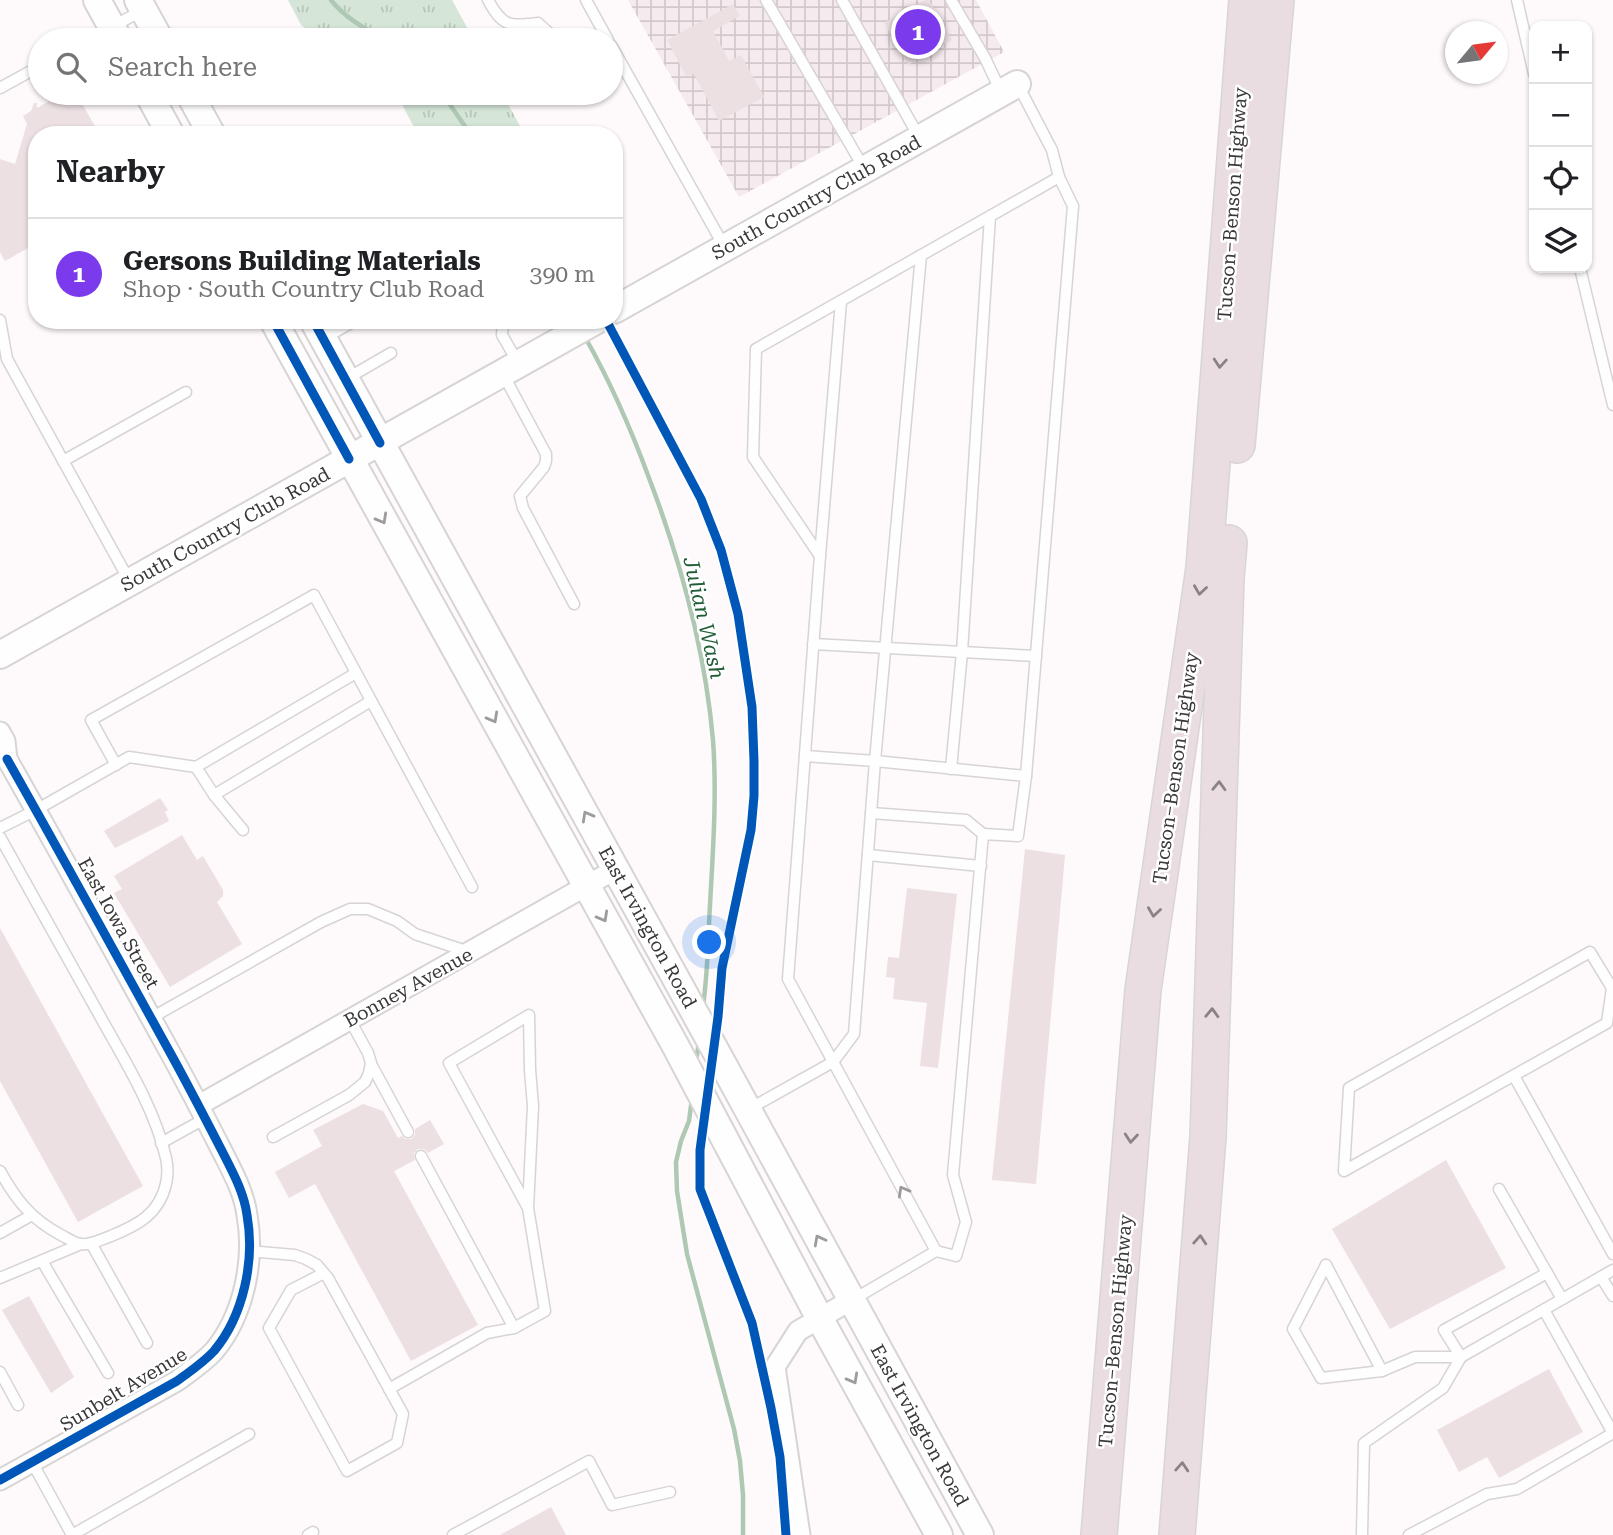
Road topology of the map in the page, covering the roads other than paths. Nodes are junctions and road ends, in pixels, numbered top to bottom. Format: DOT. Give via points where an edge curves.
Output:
graph roads {
  1 [pos="97,0"];
  2 [pos="488,0"];
  3 [pos="586,0"];
  4 [pos="766,0"];
  5 [pos="842,0"];
  6 [pos="951,0"];
  7 [pos="1276,0"];
  8 [pos="1517,0"];
  9 [pos="140,5"];
  10 [pos="1246,13"];
  11 [pos="112,28"];
  12 [pos="120,28"];
  13 [pos="153,28"];
  14 [pos="544,28"];
  15 [pos="602,28"];
  16 [pos="1529,52"];
  17 [pos="623,65"];
  18 [pos="28,73"];
  19 [pos="0,88"];
  20 [pos="1010,89"];
  21 [pos="155,105"];
  22 [pos="195,105"];
  23 [pos="166,126"];
  24 [pos="207,126"];
  25 [pos="920,139"];
  26 [pos="865,170"];
  27 [pos="1059,177"];
  28 [pos="990,216"];
  29 [pos="725,249"];
  30 [pos="921,255"];
  31 [pos="1581,273"];
  32 [pos="841,301"];
  33 [pos="623,305"];
  34 [pos="0,320"];
  35 [pos="278,329"];
  36 [pos="318,329"];
  37 [pos="502,329"];
  38 [pos="581,329"];
  39 [pos="391,353"];
  40 [pos="511,369"];
  41 [pos="345,379"];
  42 [pos="186,392"];
  43 [pos="1613,405"];
  44 [pos="380,443"];
  45 [pos="349,459"];
  46 [pos="63,461"];
  47 [pos="820,556"];
  48 [pos="130,583"];
  49 [pos="574,604"];
  50 [pos="813,644"];
  51 [pos="886,648"];
  52 [pos="962,652"];
  53 [pos="0,655"];
  54 [pos="1036,656"];
  55 [pos="356,673"];
  56 [pos="371,701"];
  57 [pos="0,732"];
  58 [pos="3,756"];
  59 [pos="805,756"];
  60 [pos="875,761"];
  61 [pos="116,765"];
  62 [pos="197,767"];
  63 [pos="951,769"];
  64 [pos="1026,776"];
  65 [pos="214,795"];
  66 [pos="36,810"];
  67 [pos="872,813"];
  68 [pos="0,828"];
  69 [pos="243,830"];
  70 [pos="983,834"];
  71 [pos="0,837"];
  72 [pos="868,855"];
  73 [pos="981,866"];
  74 [pos="616,869"];
  75 [pos="586,886"];
  76 [pos="472,887"];
  77 [pos="470,952"];
  78 [pos="151,1018"];
  79 [pos="350,1020"];
  80 [pos="833,1062"];
  81 [pos="371,1063"];
  82 [pos="1514,1076"];
  83 [pos="748,1109"];
  84 [pos="203,1112"];
  85 [pos="408,1132"];
  86 [pos="273,1137"];
  87 [pos="161,1143"];
  88 [pos="421,1156"];
  89 [pos="0,1171"];
  90 [pos="1499,1189"];
  91 [pos="528,1208"];
  92 [pos="32,1215"];
  93 [pos="0,1233"];
  94 [pos="86,1244"];
  95 [pos="249,1251"];
  96 [pos="936,1251"];
  97 [pos="1613,1254"];
  98 [pos="42,1261"];
  99 [pos="1613,1270"];
  100 [pos="324,1273"];
  101 [pos="1547,1273"];
  102 [pos="1601,1277"];
  103 [pos="0,1278"];
  104 [pos="1613,1296"];
  105 [pos="1562,1299"];
  106 [pos="851,1300"];
  107 [pos="1544,1310"];
  108 [pos="820,1319"];
  109 [pos="514,1328"];
  110 [pos="148,1343"];
  111 [pos="1461,1357"];
  112 [pos="1382,1371"];
  113 [pos="0,1372"];
  114 [pos="108,1373"];
  115 [pos="389,1389"];
  116 [pos="18,1405"];
  117 [pos="249,1434"];
  118 [pos="32,1462"];
  119 [pos="0,1480"];
  120 [pos="670,1492"];
  121 [pos="72,1535"];
  122 [pos="453,1535"];
  123 [pos="800,1535"];
  124 [pos="939,1535"];
  125 [pos="980,1535"];
  126 [pos="1098,1535"];
  127 [pos="1177,1535"];
  128 [pos="1362,1535"];
  129 [pos="1409,1535"];
  1 -- 11 [label="main road"];
  2 -- 14 [label="lane" via="501,20 517,26 538,23"];
  3 -- 15 [label="lane"];
  4 -- 26 [label="lane"];
  5 -- 25 [label="lane"];
  6 -- 20 [label="lane" via="985,58"];
  127 -- 7 [label="highway, Tucson–Benson Highway, one-way" via="1208,1137 1226,578"];
  8 -- 16 [label="lane"];
  9 -- 12 [label="lane"];
  9 -- 13 [label="main road"];
  10 -- 126 [label="highway, Tucson–Benson Highway, one-way" via="1204,568 1143,990"];
  17 -- 29 [label="lane"];
  18 -- 19 [label="lane"];
  20 -- 25 [label="main road, South Country Club Road"];
  20 -- 27 [label="lane" via="1052,150"];
  21 -- 23 [label="main road"];
  22 -- 24 [label="main road"];
  25 -- 26 [label="main road, South Country Club Road"];
  26 -- 29 [label="main road, South Country Club Road"];
  27 -- 28 [label="lane"];
  27 -- 54 [label="lane" via="1073,206"];
  28 -- 30 [label="lane"];
  28 -- 52 [label="lane"];
  29 -- 33 [label="main road, South Country Club Road"];
  30 -- 32 [label="lane"];
  30 -- 51 [label="lane"];
  31 -- 43 [label="lane"];
  32 -- 47 [label="lane"];
  32 -- 47 [label="lane" via="756,349 753,457"];
  34 -- 46 [label="lane" via="7,359"];
  35 -- 45 [label="main road, East Irvington Road"];
  36 -- 41 [label="main road, East Irvington Road"];
  37 -- 40 [label="lane"];
  38 -- 40 [label="main road, South Country Club Road"];
  39 -- 41 [label="lane"];
  40 -- 44 [label="main road, South Country Club Road"];
  40 -- 49 [label="lane" via="547,454 544,467 520,496 523,508"];
  41 -- 44 [label="main road, East Irvington Road"];
  42 -- 46 [label="lane"];
  44 -- 45 [label="main road, South Country Club Road"];
  74 -- 44 [label="main road, East Irvington Road, one-way"];
  45 -- 48 [label="main road, South Country Club Road"];
  45 -- 75 [label="main road, East Irvington Road, one-way"];
  46 -- 48 [label="lane"];
  47 -- 50 [label="lane"];
  48 -- 53 [label="main road, South Country Club Road"];
  50 -- 51 [label="lane"];
  50 -- 59 [label="lane"];
  51 -- 52 [label="lane"];
  51 -- 60 [label="lane"];
  52 -- 54 [label="lane"];
  52 -- 63 [label="lane"];
  54 -- 64 [label="lane"];
  55 -- 56 [label="lane"];
  55 -- 61 [label="lane" via="314,595 91,720"];
  55 -- 62 [label="lane"];
  56 -- 65 [label="lane"];
  56 -- 76 [label="lane"];
  57 -- 58 [label="street, East Iowa Street" via="5,741"];
  58 -- 66 [label="street, East Iowa Street"];
  59 -- 60 [label="lane"];
  59 -- 80 [label="lane" via="788,979"];
  60 -- 63 [label="lane"];
  60 -- 67 [label="lane"];
  61 -- 62 [label="lane" via="129,757"];
  61 -- 66 [label="lane"];
  62 -- 65 [label="lane"];
  63 -- 64 [label="lane"];
  64 -- 70 [label="lane" via="1018,836"];
  65 -- 69 [label="lane"];
  66 -- 68 [label="lane"];
  66 -- 78 [label="street, East Iowa Street"];
  67 -- 70 [label="lane" via="966,820"];
  67 -- 72 [label="lane"];
  70 -- 73 [label="lane"];
  71 -- 87 [label="lane" via="129,1069"];
  72 -- 73 [label="lane"];
  72 -- 80 [label="lane" via="854,1034"];
  73 -- 96 [label="lane" via="953,1175 966,1222 956,1256"];
  74 -- 75 [label="street, Bonney Avenue"];
  74 -- 83 [label="main road, East Irvington Road"];
  75 -- 77 [label="street, Bonney Avenue"];
  75 -- 108 [label="main road, East Irvington Road, one-way"];
  77 -- 78 [label="lane" via="415,934 368,909 350,909"];
  77 -- 79 [label="street, Bonney Avenue"];
  78 -- 84 [label="street, East Iowa Street"];
  79 -- 81 [label="lane"];
  79 -- 84 [label="street, Bonney Avenue"];
  80 -- 83 [label="lane"];
  96 -- 80 [label="lane, one-way"];
  81 -- 85 [label="lane"];
  81 -- 86 [label="lane" via="358,1088"];
  82 -- 82 [label="lane" via="1606,1023 1612,988 1590,952 1349,1088 1344,1171"];
  82 -- 97 [label="lane"];
  106 -- 83 [label="main road, East Irvington Road, one-way"];
  84 -- 87 [label="lane"];
  84 -- 95 [label="street, Sunbelt Avenue" via="240,1188"];
  87 -- 94 [label="lane" via="168,1174 161,1202 143,1220"];
  88 -- 109 [label="lane"];
  89 -- 92 [label="lane"];
  90 -- 101 [label="lane"];
  91 -- 91 [label="lane" via="449,1063 529,1015 533,1106"];
  91 -- 109 [label="lane" via="545,1311"];
  92 -- 93 [label="lane"];
  92 -- 94 [label="lane"];
  94 -- 98 [label="lane"];
  94 -- 110 [label="lane"];
  95 -- 100 [label="lane" via="295,1255"];
  95 -- 118 [label="street, Sunbelt Avenue" via="240,1303 214,1351 177,1381"];
  96 -- 106 [label="lane"];
  98 -- 103 [label="lane"];
  98 -- 114 [label="lane"];
  99 -- 102 [label="lane"];
  100 -- 115 [label="lane"];
  100 -- 115 [label="lane" via="291,1290 269,1328 347,1471 397,1443 402,1414"];
  101 -- 105 [label="lane"];
  101 -- 111 [label="lane" via="1444,1329"];
  102 -- 104 [label="lane"];
  102 -- 105 [label="lane"];
  105 -- 107 [label="lane"];
  106 -- 108 [label="street"];
  106 -- 125 [label="main road, East Irvington Road"];
  107 -- 111 [label="lane"];
  107 -- 129 [label="lane" via="1613,1433 1517,1489 1487,1494"];
  108 -- 123 [label="street" via="798,1331 775,1367"];
  108 -- 124 [label="main road, East Irvington Road, one-way"];
  109 -- 115 [label="lane" via="487,1334"];
  111 -- 112 [label="lane" via="1415,1357"];
  111 -- 128 [label="lane" via="1443,1388 1364,1443"];
  112 -- 112 [label="lane" via="1357,1324 1326,1265 1293,1329 1321,1378"];
  113 -- 116 [label="lane"];
  117 -- 121 [label="lane"];
  118 -- 119 [label="street, Sunbelt Avenue"];
  118 -- 121 [label="lane"];
  120 -- 122 [label="lane" via="612,1505 589,1461"];
}
